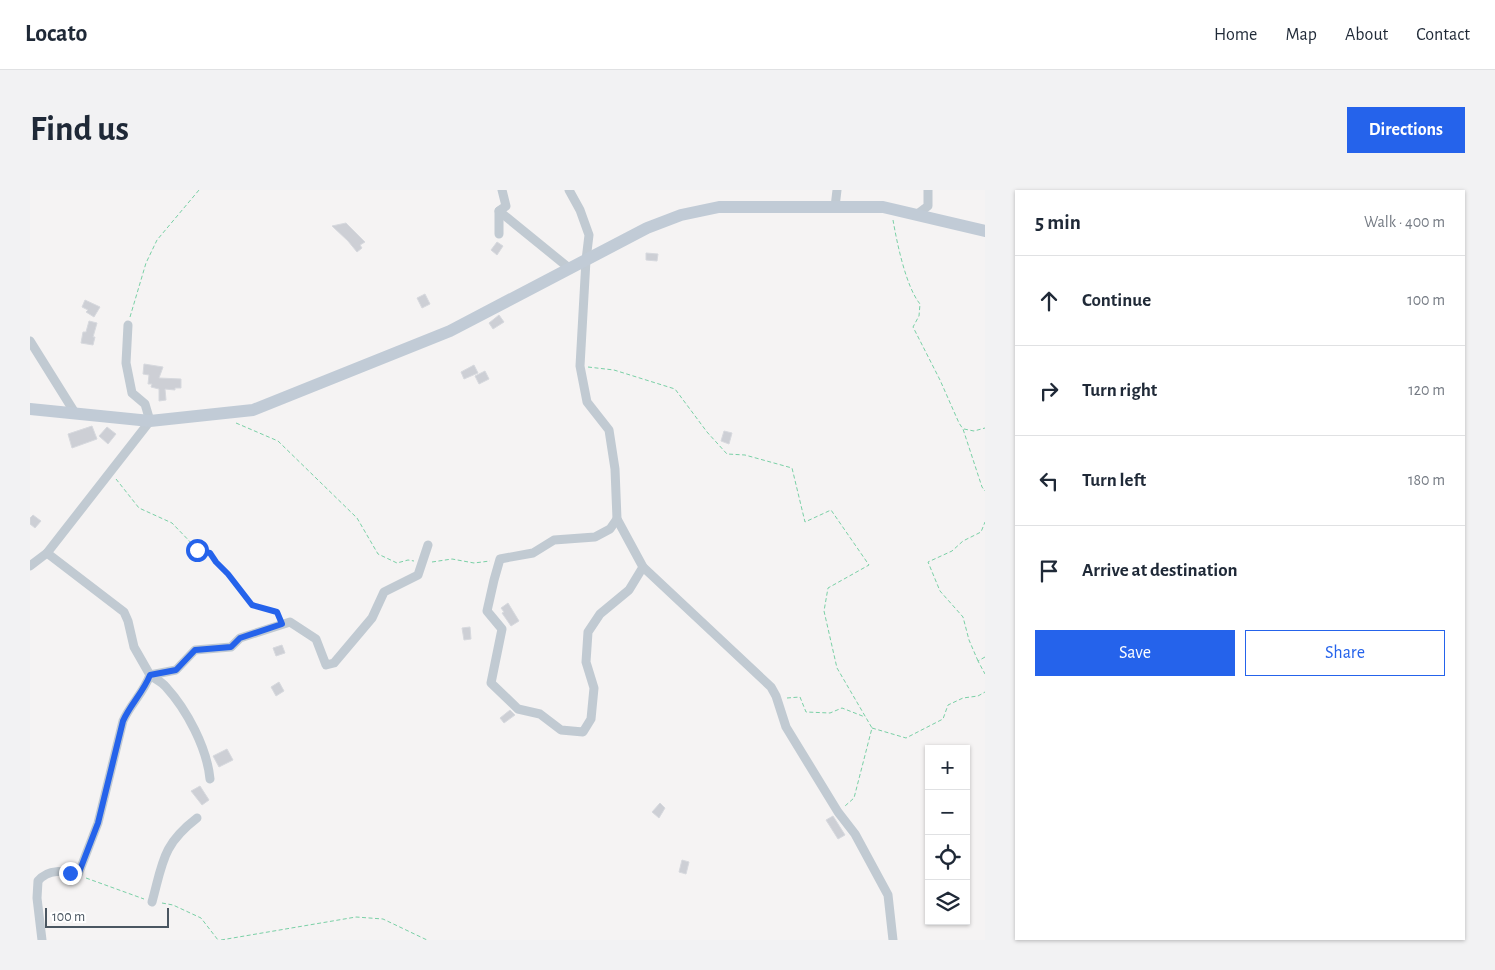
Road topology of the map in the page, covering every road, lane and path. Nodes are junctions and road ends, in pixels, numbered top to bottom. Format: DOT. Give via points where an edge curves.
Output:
graph roads {
  1 [pos="199,190"];
  2 [pos="502,190"];
  3 [pos="569,190"];
  4 [pos="837,190"];
  5 [pos="928,190"];
  6 [pos="835,207"];
  7 [pos="894,210"];
  8 [pos="499,211"];
  9 [pos="916,215"];
  10 [pos="985,231"];
  11 [pos="499,234"];
  12 [pos="586,260"];
  13 [pos="569,268"];
  14 [pos="128,325"];
  15 [pos="30,341"];
  16 [pos="580,366"];
  17 [pos="30,409"];
  18 [pos="75,413"];
  19 [pos="150,421"];
  20 [pos="233,422"];
  21 [pos="985,428"];
  22 [pos="963,429"];
  23 [pos="111,470"];
  24 [pos="985,492"];
  25 [pos="617,519"];
  26 [pos="985,522"];
  27 [pos="428,545"];
  28 [pos="47,554"];
  29 [pos="500,559"];
  30 [pos="422,562"];
  31 [pos="30,566"];
  32 [pos="643,567"];
  33 [pos="282,624"];
  34 [pos="985,658"];
  35 [pos="978,661"];
  36 [pos="985,674"];
  37 [pos="150,675"];
  38 [pos="985,692"];
  39 [pos="776,696"];
  40 [pos="865,717"];
  41 [pos="872,728"];
  42 [pos="210,779"];
  43 [pos="838,812"];
  44 [pos="197,818"];
  45 [pos="152,902"];
  46 [pos="42,940"];
  47 [pos="221,940"];
  48 [pos="427,940"];
  49 [pos="893,940"];
  1 -- 14 [label="path" via="157,240"];
  2 -- 8 [label="street" via="506,206"];
  3 -- 12 [label="street" via="589,235"];
  4 -- 6 [label="street"];
  5 -- 9 [label="street" via="928,206"];
  6 -- 7 [label="street"];
  6 -- 12 [label="street" via="718,207 681,214"];
  7 -- 9 [label="street"];
  7 -- 22 [label="path" via="898,247 913,295 920,304 920,316 913,327"];
  8 -- 11 [label="street"];
  8 -- 13 [label="street"];
  9 -- 10 [label="street"];
  12 -- 13 [label="street"];
  12 -- 16 [label="street"];
  13 -- 19 [label="street" via="450,331 253,410"];
  14 -- 19 [label="street" via="126,363 132,393 145,404"];
  15 -- 18 [label="street"];
  16 -- 25 [label="street" via="587,402 609,430"];
  16 -- 40 [label="path" via="614,370 675,389 727,454 745,454 792,468 805,522 831,510 869,565 828,588 824,610 837,668"];
  17 -- 18 [label="street"];
  18 -- 19 [label="street"];
  19 -- 23 [label="street"];
  20 -- 30 [label="path" via="278,441 356,518 378,554 397,563 408,560"];
  21 -- 22 [label="path"];
  22 -- 24 [label="path"];
  23 -- 28 [label="street"];
  23 -- 33 [label="path" via="139,508 172,524 197,550 210,553 252,605 277,612"];
  25 -- 29 [label="street" via="610,529 595,537 554,540 533,552"];
  25 -- 32 [label="street"];
  26 -- 35 [label="path" via="982,532 928,562 940,591 963,617"];
  27 -- 30 [label="street"];
  28 -- 31 [label="street"];
  28 -- 37 [label="street" via="124,612 134,647"];
  29 -- 30 [label="path" via="474,564 452,559"];
  29 -- 32 [label="street" via="487,611 502,629 491,684 518,709 540,714 560,730 584,732 592,718 594,688 586,662 588,632 600,614 629,590"];
  30 -- 33 [label="street" via="418,575 384,592 372,618 334,663 326,665 316,639 290,622"];
  32 -- 39 [label="street"];
  33 -- 37 [label="street" via="240,638 231,647 195,650 176,670"];
  34 -- 35 [label="path"];
  35 -- 36 [label="path"];
  37 -- 42 [label="street" via="165,686 195,729"];
  37 -- 46 [label="street" via="123,721 98,823 78,875 51,872 38,881"];
  38 -- 41 [label="path" via="948,705 943,719 906,738"];
  39 -- 40 [label="path" via="800,697 806,712 830,713 842,708"];
  39 -- 43 [label="street" via="786,727"];
  40 -- 41 [label="path"];
  41 -- 43 [label="path" via="854,798"];
  43 -- 49 [label="street" via="855,834 888,895"];
  44 -- 45 [label="street" via="170,843 159,870"];
  47 -- 48 [label="path" via="356,917 383,919"];
}
